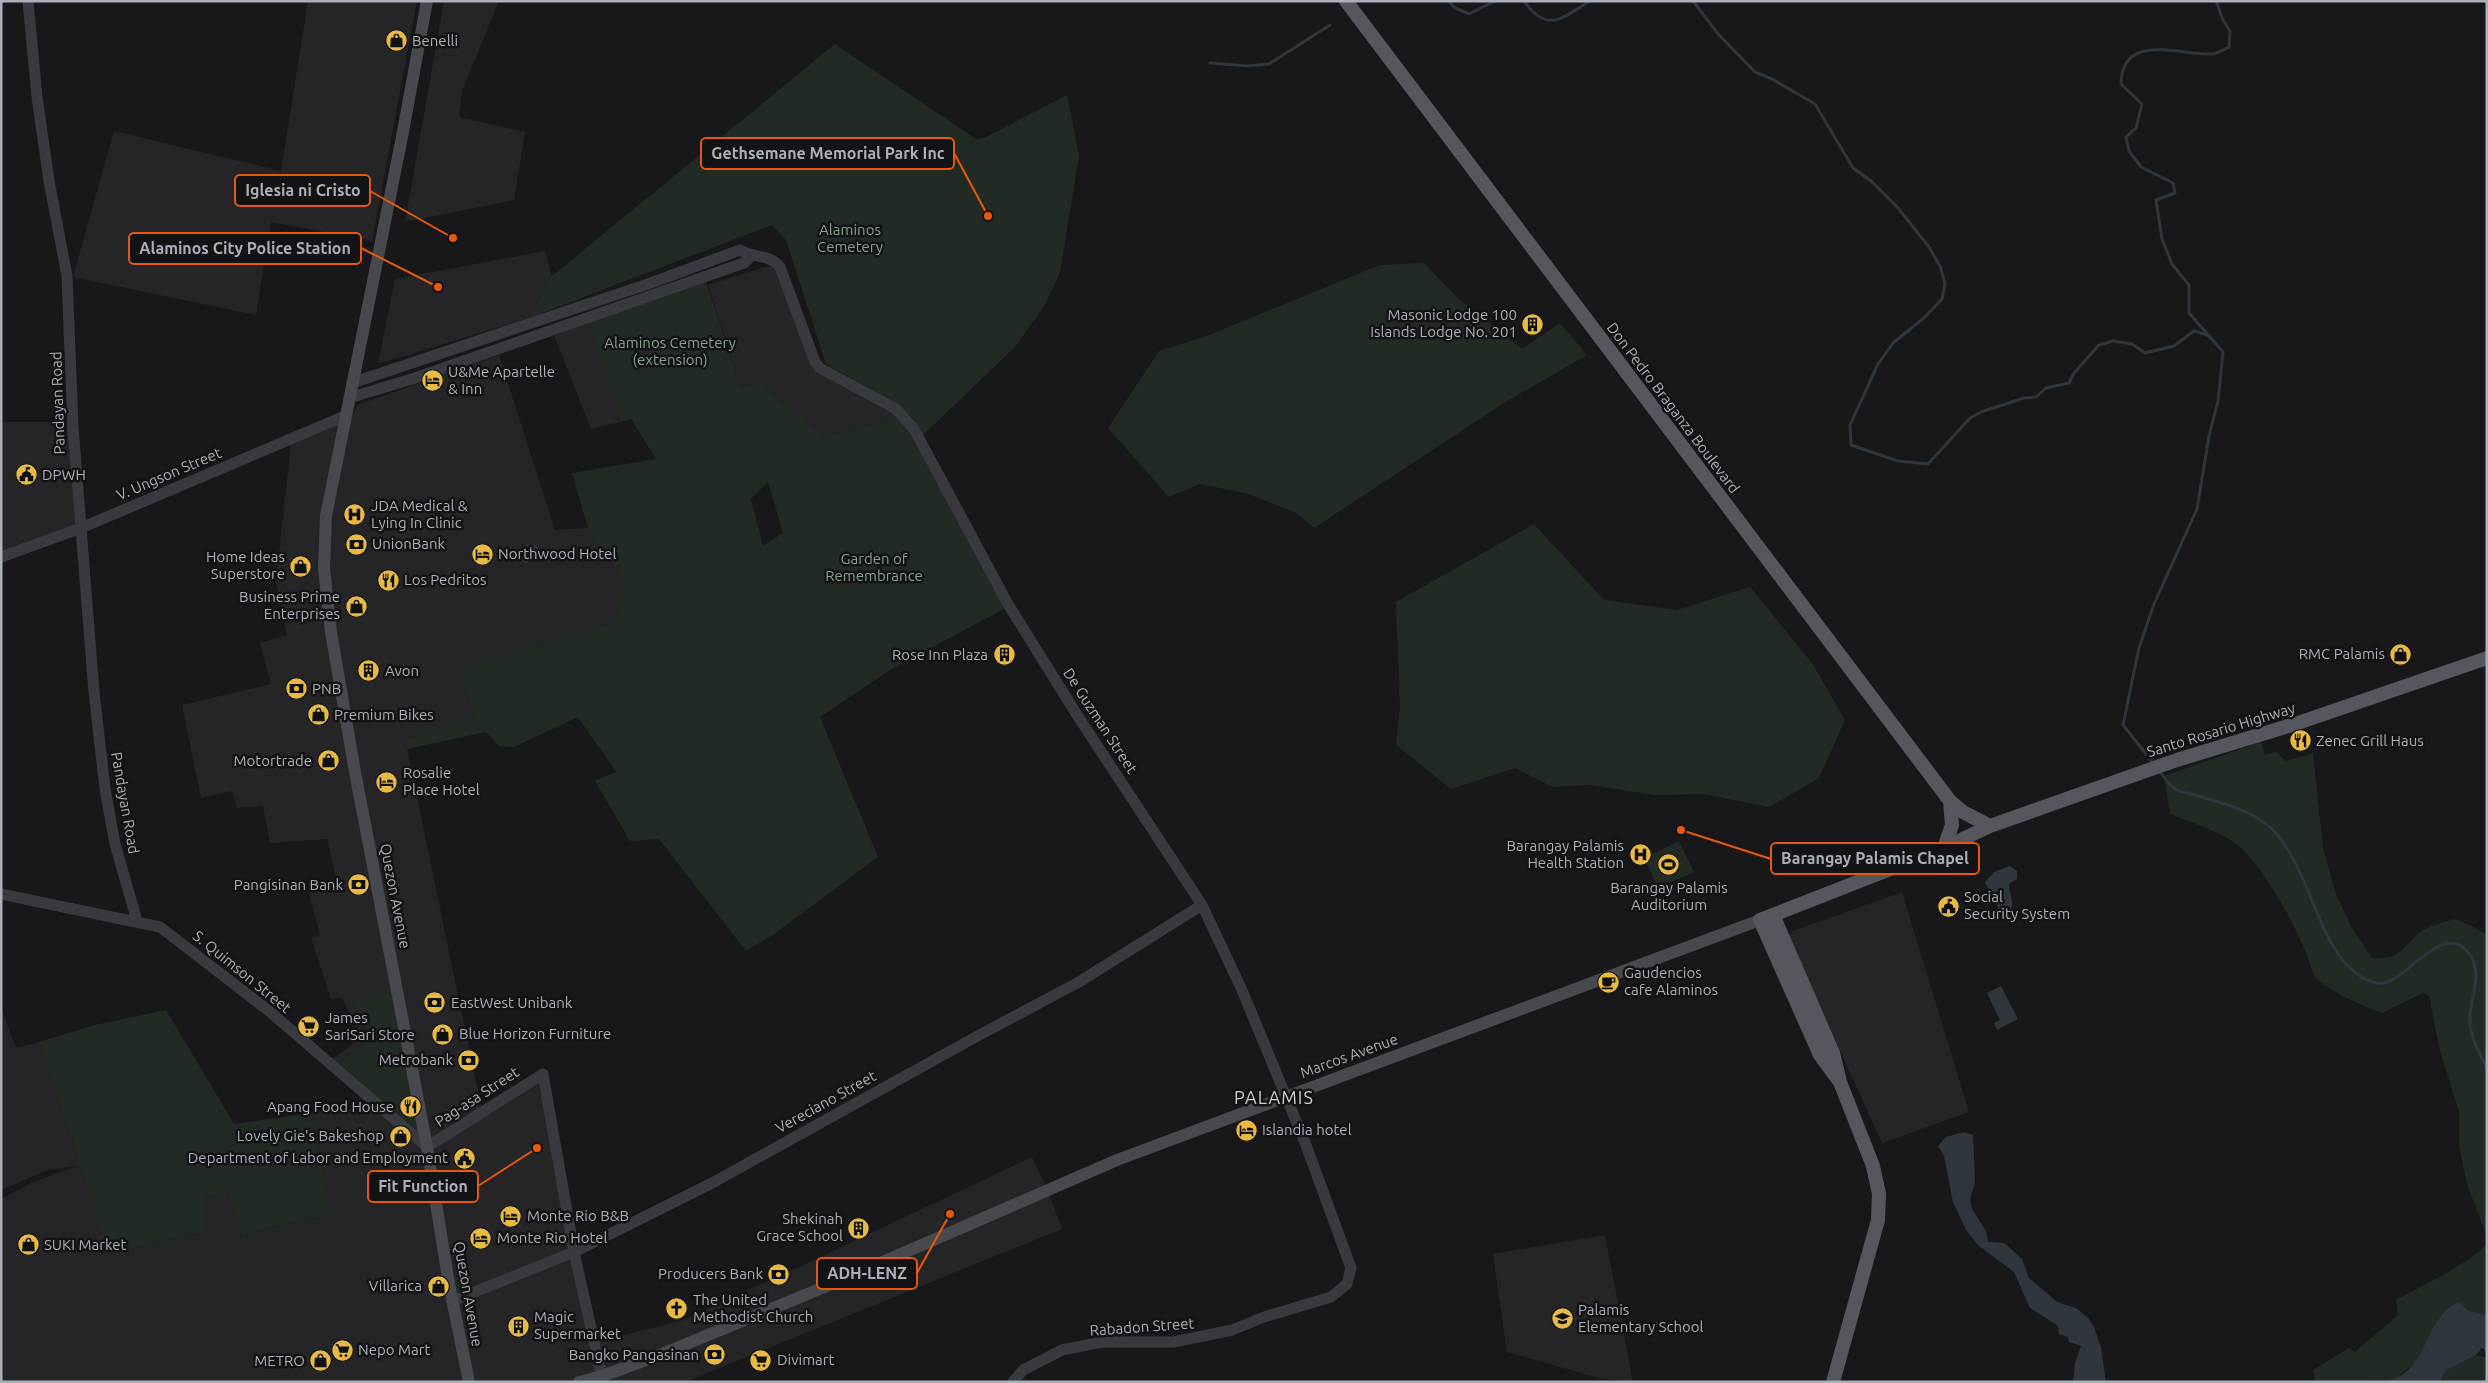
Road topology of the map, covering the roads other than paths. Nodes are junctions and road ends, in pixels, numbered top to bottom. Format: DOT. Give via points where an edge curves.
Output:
graph roads {
  1 [pos="28,1"];
  2 [pos="427,1"];
  3 [pos="1346,1"];
  4 [pos="747,260"];
  5 [pos="648,284"];
  6 [pos="652,296"];
  7 [pos="524,324"];
  8 [pos="528,338"];
  9 [pos="466,344"];
  10 [pos="472,358"];
  11 [pos="409,364"];
  12 [pos="415,378"];
  13 [pos="352,383"];
  14 [pos="349,398"];
  15 [pos="347,415"];
  16 [pos="81,528"];
  17 [pos="1,557"];
  18 [pos="2487,658"];
  19 [pos="1950,800"];
  20 [pos="1963,812"];
  21 [pos="1990,826"];
  22 [pos="1967,836"];
  23 [pos="1944,848"];
  24 [pos="1,894"];
  25 [pos="1202,905"];
  26 [pos="1767,918"];
  27 [pos="137,921"];
  28 [pos="1286,1097"];
  29 [pos="427,1147"];
  30 [pos="574,1252"];
  31 [pos="1350,1268"];
  32 [pos="452,1301"];
  33 [pos="603,1379"];
  34 [pos="469,1382"];
  35 [pos="579,1382"];
  36 [pos="1013,1382"];
  37 [pos="1833,1382"];
  1 -- 16 [label="street, Pandayan Road" via="37,97 67,276"];
  2 -- 13 [label="main road, Quezon Avenue"];
  3 -- 19 [label="main road, Don Pedro Braganza Boulevard"];
  4 -- 5 [label="street, De Guzman Street" via="740,250"];
  4 -- 6 [label="street"];
  4 -- 25 [label="street, De Guzman Street" via="769,258 780,267 811,354 820,368 896,409 914,429 1008,604 1078,718"];
  5 -- 6 [label="street"];
  5 -- 7 [label="street"];
  6 -- 8 [label="street"];
  7 -- 8 [label="street"];
  7 -- 9 [label="street"];
  8 -- 10 [label="street"];
  9 -- 10 [label="street"];
  9 -- 11 [label="street"];
  10 -- 12 [label="street"];
  11 -- 12 [label="street"];
  11 -- 13 [label="street"];
  12 -- 14 [label="street"];
  13 -- 14 [label="main road, Quezon Avenue"];
  14 -- 15 [label="main road, Quezon Avenue"];
  15 -- 16 [label="street, V. Ungson Street"];
  15 -- 29 [label="main road, Quezon Avenue" via="326,516 326,591 356,781"];
  16 -- 17 [label="street, V. Ungson Street"];
  16 -- 27 [label="street, Pandayan Road" via="94,692 106,788 115,844"];
  18 -- 21 [label="main road, Santo Rosario Highway" via="2313,718 2138,773"];
  19 -- 20 [label="main road, Don Pedro Braganza Boulevard"];
  19 -- 22 [label="main road"];
  19 -- 23 [label="main road" via="1952,825"];
  20 -- 21 [label="main road, Don Pedro Braganza Boulevard"];
  20 -- 22 [label="main road"];
  21 -- 22 [label="main road, Santo Rosario Highway"];
  22 -- 23 [label="main road, Marcos Avenue"];
  23 -- 26 [label="main road, Marcos Avenue"];
  24 -- 27 [label="street, S. Quimson Street"];
  25 -- 28 [label="street, De Guzman Street" via="1242,990"];
  25 -- 30 [label="street, Vereciano Street" via="1079,982 714,1182"];
  26 -- 28 [label="main road, Marcos Avenue"];
  26 -- 37 [label="main road" via="1833,1053 1840,1082 1873,1166 1879,1194 1878,1220"];
  27 -- 29 [label="street, S. Quimson Street" via="160,927 269,1011"];
  28 -- 31 [label="street, De Guzman Street"];
  28 -- 33 [label="main road, Marcos Avenue" via="1117,1160 839,1282"];
  29 -- 30 [label="street, Pag-asa Street" via="542,1074"];
  29 -- 32 [label="main road, Quezon Avenue"];
  30 -- 32 [label="street, Vereciano Street"];
  30 -- 33 [label="street"];
  31 -- 36 [label="street, Rabadon Street" via="1347,1284 1331,1297 1232,1330 1174,1342 1102,1342 1062,1350 1023,1370"];
  32 -- 34 [label="main road, Quezon Avenue"];
  33 -- 35 [label="main road, Marcos Avenue"];
}
